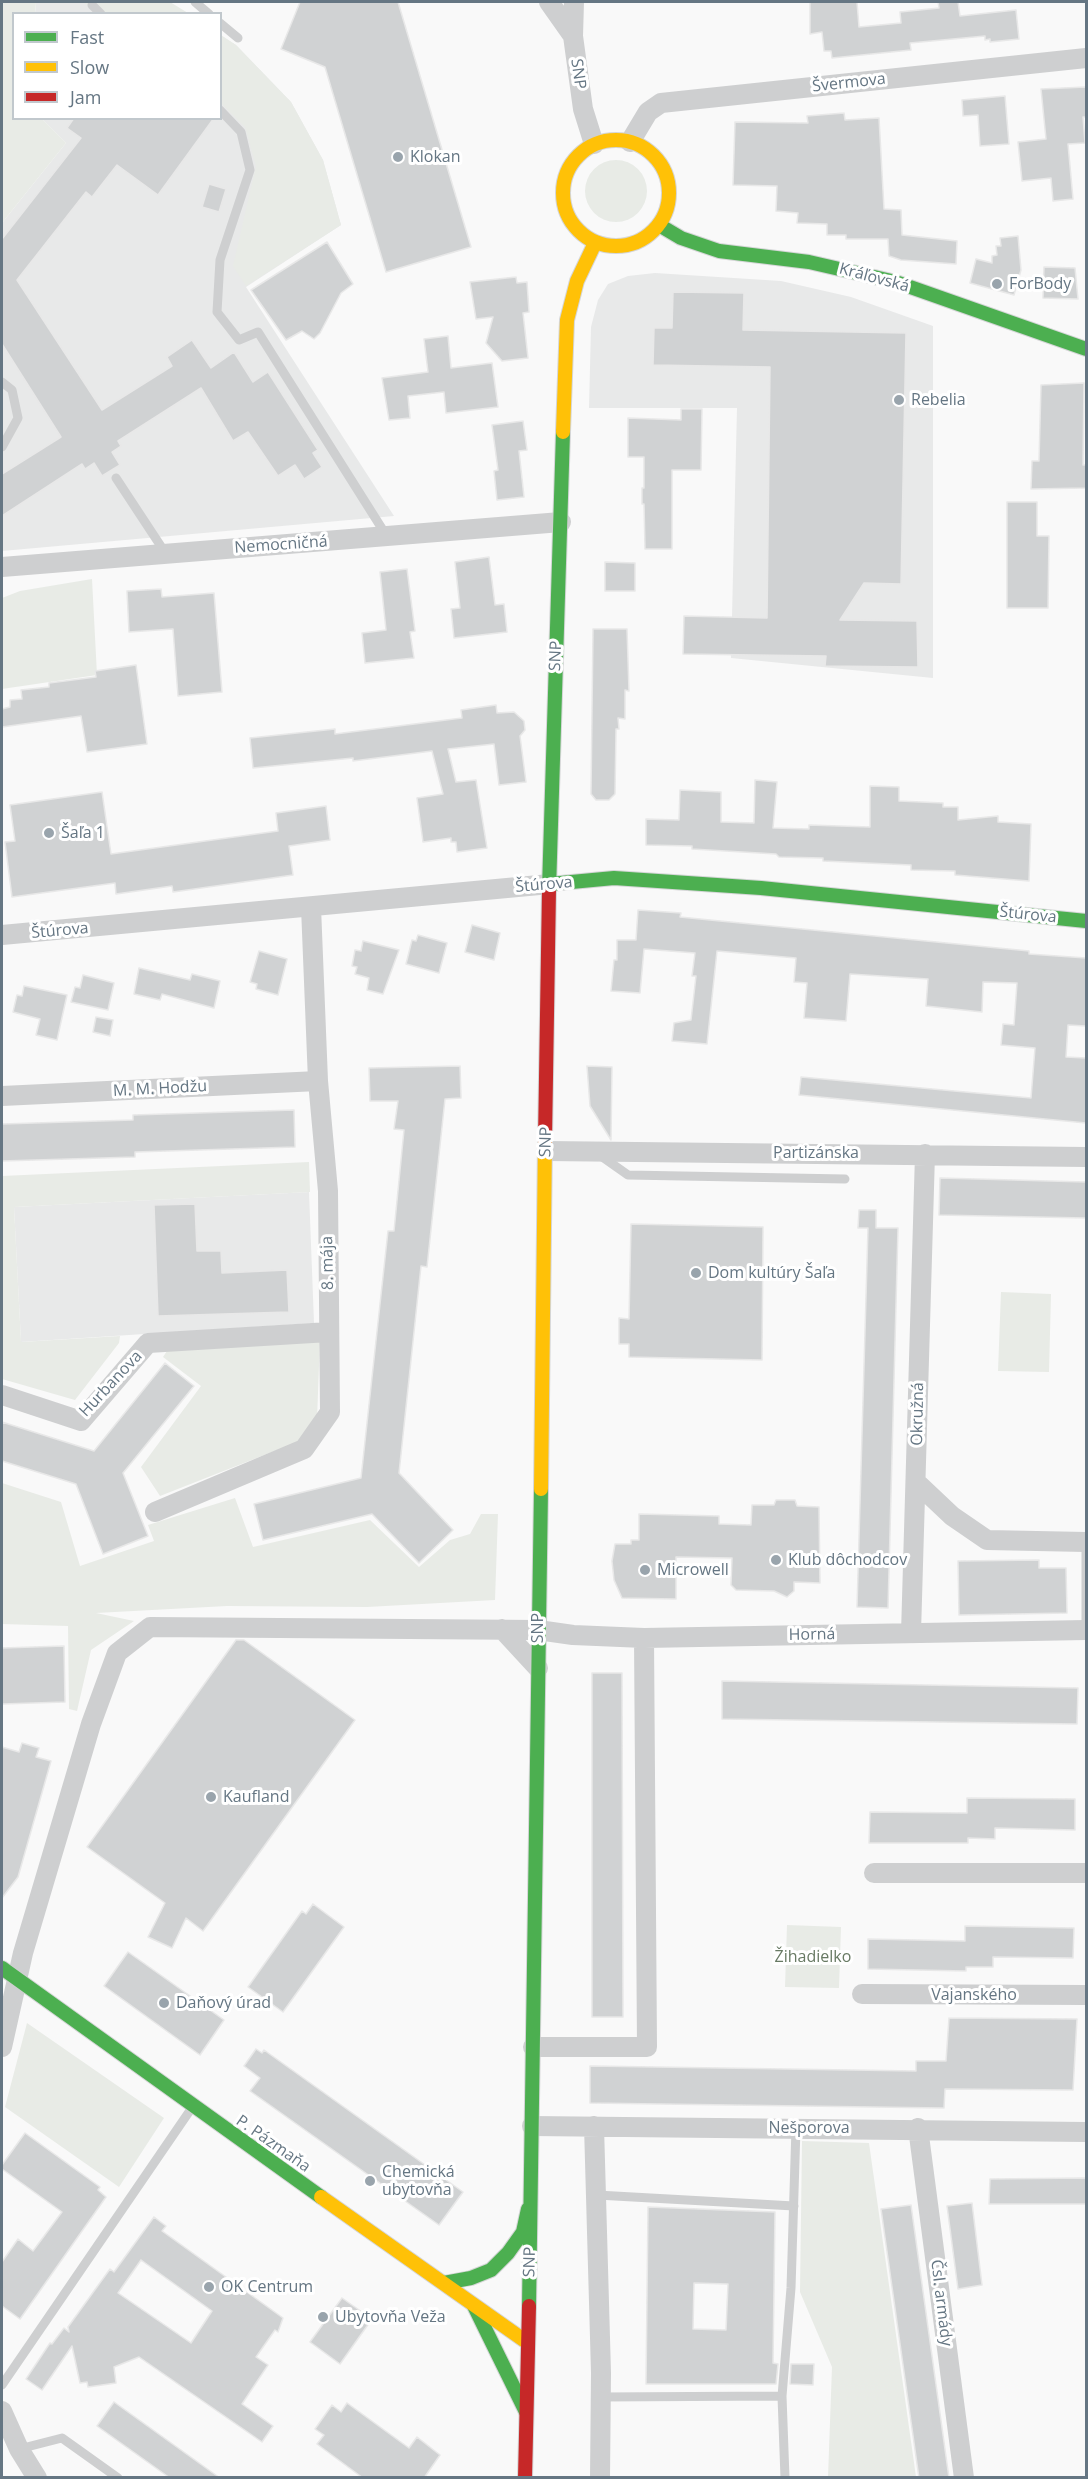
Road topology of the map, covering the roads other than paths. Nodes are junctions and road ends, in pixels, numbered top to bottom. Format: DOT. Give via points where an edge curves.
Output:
graph roads {
  1 [pos="195,2"];
  2 [pos="549,2"];
  3 [pos="574,2"];
  4 [pos="92,5"];
  5 [pos="99,12"];
  6 [pos="207,12"];
  7 [pos="222,25"];
  8 [pos="573,36"];
  9 [pos="238,38"];
  10 [pos="1086,58"];
  11 [pos="222,112"];
  12 [pos="630,141"];
  13 [pos="594,144"];
  14 [pos="659,225"];
  15 [pos="596,243"];
  16 [pos="1086,349"];
  17 [pos="2,382"];
  18 [pos="2,447"];
  19 [pos="116,478"];
  20 [pos="561,522"];
  21 [pos="387,537"];
  22 [pos="166,554"];
  23 [pos="2,567"];
  24 [pos="550,884"];
  25 [pos="311,908"];
  26 [pos="1086,921"];
  27 [pos="2,935"];
  28 [pos="318,1082"];
  29 [pos="2,1096"];
  30 [pos="546,1150"];
  31 [pos="924,1154"];
  32 [pos="1086,1157"];
  33 [pos="719,1164"];
  34 [pos="845,1179"];
  35 [pos="329,1332"];
  36 [pos="2,1395"];
  37 [pos="916,1482"];
  38 [pos="155,1512"];
  39 [pos="1086,1542"];
  40 [pos="502,1629"];
  41 [pos="538,1630"];
  42 [pos="1086,1630"];
  43 [pos="912,1633"];
  44 [pos="644,1638"];
  45 [pos="538,1668"];
  46 [pos="874,1873"];
  47 [pos="1086,1873"];
  48 [pos="9,1973"];
  49 [pos="862,1995"];
  50 [pos="1086,1995"];
  51 [pos="2,2047"];
  52 [pos="533,2047"];
  53 [pos="193,2107"];
  54 [pos="532,2126"];
  55 [pos="594,2126"];
  56 [pos="796,2128"];
  57 [pos="918,2128"];
  58 [pos="1086,2132"];
  59 [pos="597,2194"];
  60 [pos="531,2197"];
  61 [pos="794,2206"];
  62 [pos="444,2283"];
  63 [pos="472,2302"];
  64 [pos="528,2343"];
  65 [pos="2,2385"];
  66 [pos="782,2396"];
  67 [pos="601,2397"];
  68 [pos="2,2411"];
  69 [pos="526,2412"];
  70 [pos="19,2449"];
  71 [pos="37,2478"];
  72 [pos="118,2478"];
  73 [pos="525,2478"];
  74 [pos="600,2478"];
  75 [pos="785,2478"];
  76 [pos="964,2478"];
  1 -- 6 [label="lane"];
  2 -- 8 [label="street"];
  3 -- 8 [label="street, SNP"];
  4 -- 5 [label="lane"];
  7 -- 9 [label="lane"];
  8 -- 13 [label="street, SNP" via="583,110"];
  10 -- 12 [label="street, Švermova" via="661,104 648,112"];
  11 -- 21 [label="lane" via="241,132 250,170 220,260 217,312 239,340 258,332"];
  12 -- 13 [label="main road"];
  12 -- 14 [label="main road" via="652,154 667,176 669,201"];
  13 -- 15 [label="main road" via="574,160 562,194 568,218"];
  14 -- 15 [label="main road" via="630,244"];
  14 -- 16 [label="main road, Kráľovská" via="681,238 719,251 809,262 896,282"];
  15 -- 20 [label="main road, SNP" via="577,281 567,320"];
  17 -- 18 [label="lane" via="12,390 18,418"];
  19 -- 22 [label="lane"];
  20 -- 21 [label="street, Nemocničná"];
  20 -- 24 [label="main road, SNP"];
  21 -- 22 [label="street, Nemocničná"];
  22 -- 23 [label="street, Nemocničná"];
  24 -- 25 [label="street, Štúrova"];
  24 -- 26 [label="main road, Štúrova" via="614,878 761,888"];
  24 -- 30 [label="main road, SNP"];
  25 -- 27 [label="street, Štúrova"];
  25 -- 28 [label="street, 8. mája"];
  28 -- 29 [label="street, M. M. Hodžu"];
  28 -- 35 [label="street, 8. mája" via="327,1191"];
  30 -- 33 [label="street, Partizánska"];
  30 -- 41 [label="main road, SNP"];
  31 -- 32 [label="street, Partizánska"];
  31 -- 33 [label="street, Partizánska"];
  31 -- 37 [label="street, Okružná"];
  33 -- 34 [label="lane"];
  35 -- 36 [label="street, Hurbanova" via="148,1343 81,1420"];
  35 -- 38 [label="street, 8. mája" via="330,1412 304,1449"];
  37 -- 39 [label="street" via="952,1516 987,1540"];
  37 -- 43 [label="street, Okružná"];
  39 -- 42 [label="lane"];
  40 -- 41 [label="street, Horná"];
  40 -- 45 [label="street"];
  40 -- 48 [label="street, Horná" via="150,1627 117,1653"];
  41 -- 44 [label="street, Horná"];
  41 -- 45 [label="main road, SNP"];
  42 -- 43 [label="street, Horná"];
  43 -- 44 [label="street, Horná"];
  44 -- 52 [label="street" via="647,2047"];
  45 -- 52 [label="main road, SNP"];
  46 -- 47 [label="street"];
  48 -- 51 [label="street, Horná"];
  48 -- 53 [label="main road, P. Pázmaňa"];
  49 -- 50 [label="street, Vajanského"];
  52 -- 54 [label="main road, SNP"];
  53 -- 62 [label="main road, P. Pázmaňa"];
  53 -- 65 [label="lane"];
  54 -- 55 [label="street, Nešporova"];
  54 -- 60 [label="main road, SNP"];
  55 -- 56 [label="street, Nešporova"];
  55 -- 59 [label="street"];
  56 -- 57 [label="street, Nešporova"];
  56 -- 61 [label="lane"];
  57 -- 58 [label="street, Nešporova"];
  57 -- 76 [label="street, Čsl. armády"];
  59 -- 61 [label="lane"];
  59 -- 67 [label="street"];
  60 -- 62 [label="main road" via="522,2232 491,2270"];
  60 -- 64 [label="main road, SNP"];
  61 -- 66 [label="lane"];
  62 -- 63 [label="main road, P. Pázmaňa"];
  63 -- 64 [label="main road, P. Pázmaňa"];
  63 -- 69 [label="main road"];
  64 -- 69 [label="main road, SNP"];
  66 -- 67 [label="lane"];
  66 -- 75 [label="lane"];
  67 -- 74 [label="street"];
  68 -- 70 [label="street"];
  69 -- 73 [label="main road, SNP"];
  70 -- 71 [label="street"];
  70 -- 72 [label="lane" via="62,2438"];
}
